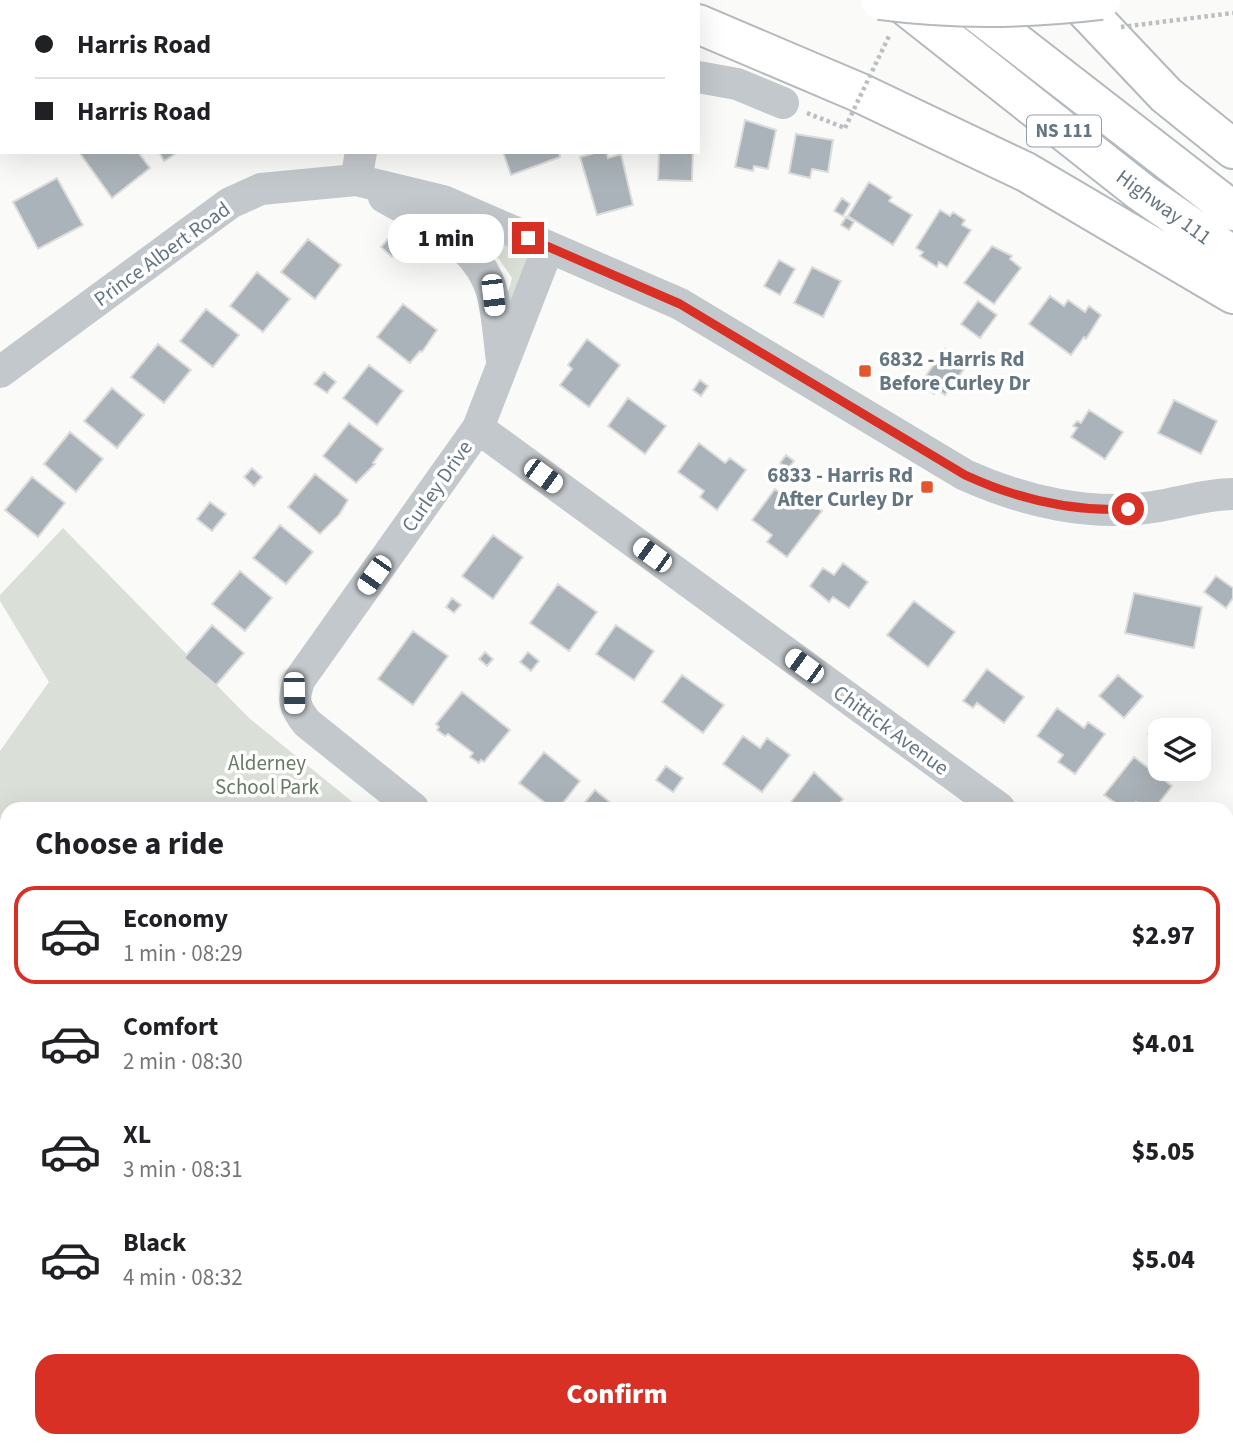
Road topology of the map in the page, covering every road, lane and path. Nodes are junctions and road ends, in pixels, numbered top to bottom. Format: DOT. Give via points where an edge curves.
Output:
graph roads {
  1 [pos="961,0"];
  2 [pos="1076,0"];
  3 [pos="1101,0"];
  4 [pos="890,11"];
  5 [pos="700,25"];
  6 [pos="700,77"];
  7 [pos="783,103"];
  8 [pos="1233,149"];
  9 [pos="358,166"];
  10 [pos="1233,211"];
  11 [pos="548,248"];
  12 [pos="1233,256"];
  13 [pos="1233,294"];
  14 [pos="502,363"];
  15 [pos="0,372"];
  16 [pos="478,428"];
  17 [pos="1233,494"];
  18 [pos="406,802"];
  19 [pos="991,802"];
  1 -- 10 [label="main road, Highway 111 / NS 111"];
  2 -- 8 [label="main road" via="1166,95"];
  3 -- 4 [label="main road, bridge"];
  4 -- 7 [label="path, bridge" via="845,128"];
  4 -- 12 [label="main road, Highway 111 / NS 111"];
  5 -- 13 [label="main road" via="859,92 1026,172"];
  6 -- 7 [label="street" via="737,84"];
  9 -- 11 [label="street, Prince Albert Road"];
  9 -- 14 [label="street, Curley Drive" via="473,256 493,295"];
  9 -- 15 [label="street, Prince Albert Road" via="261,189 230,203"];
  11 -- 14 [label="street, Curley Drive"];
  11 -- 17 [label="street, Prince Albert Road" via="680,304 965,475 998,490 1105,510 1152,508"];
  14 -- 16 [label="street, Curley Drive"];
  16 -- 18 [label="street, Curley Drive" via="294,693 295,708 307,723"];
  16 -- 19 [label="street, Chittick Avenue"];
}
